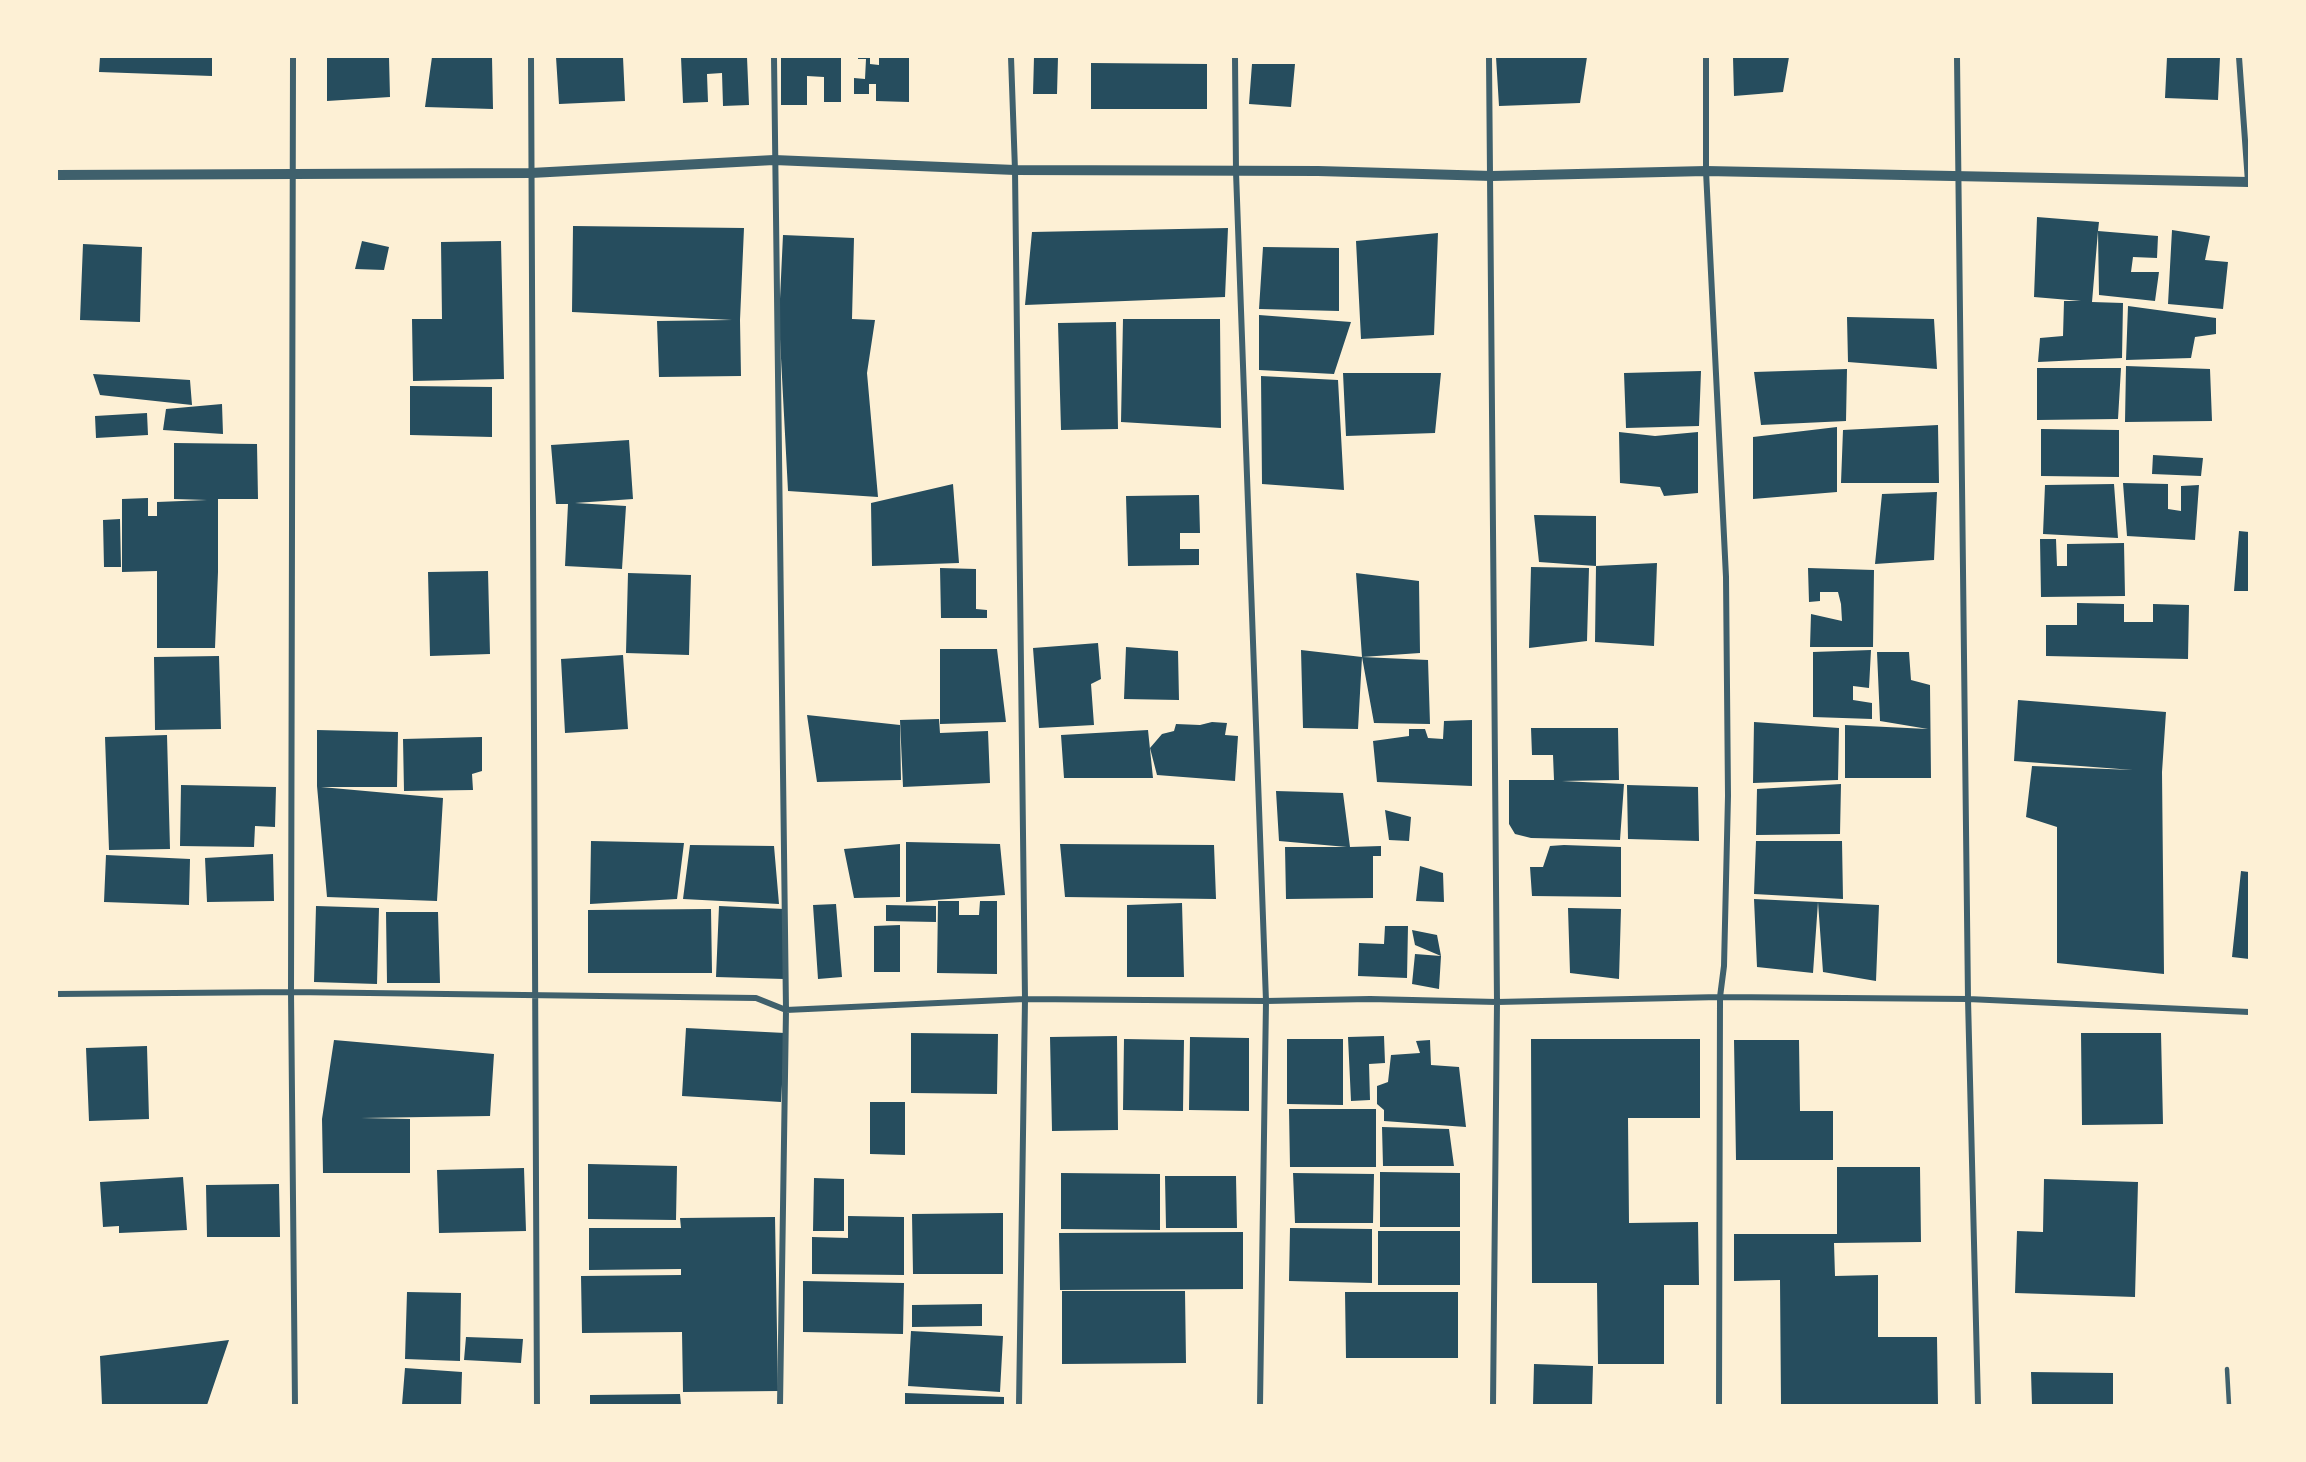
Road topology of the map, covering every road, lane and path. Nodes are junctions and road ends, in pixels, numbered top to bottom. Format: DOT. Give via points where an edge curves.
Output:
graph roads {
  1 [pos="293,57"];
  2 [pos="531,57"];
  3 [pos="774,57"];
  4 [pos="1011,57"];
  5 [pos="1235,57"];
  6 [pos="1489,57"];
  7 [pos="1706,57"];
  8 [pos="1957,57"];
  9 [pos="2239,57"];
  10 [pos="774,160"];
  11 [pos="1015,170"];
  12 [pos="1706,171"];
  13 [pos="1236,172"];
  14 [pos="531,173"];
  15 [pos="57,175"];
  16 [pos="292,175"];
  17 [pos="1492,176"];
  18 [pos="1957,176"];
  19 [pos="2249,182"];
  20 [pos="291,992"];
  21 [pos="57,994"];
  22 [pos="535,994"];
  23 [pos="1720,997"];
  24 [pos="1025,999"];
  25 [pos="1968,999"];
  26 [pos="1266,1001"];
  27 [pos="1497,1002"];
  28 [pos="786,1010"];
  29 [pos="2249,1012"];
  30 [pos="2227,1369"];
  31 [pos="295,1405"];
  32 [pos="537,1405"];
  33 [pos="780,1405"];
  34 [pos="1020,1405"];
  35 [pos="1260,1405"];
  36 [pos="1493,1405"];
  37 [pos="1719,1405"];
  38 [pos="1978,1405"];
  39 [pos="2229,1405"];
  1 -- 16 [label="street"];
  2 -- 14 [label="street"];
  3 -- 10 [label="street"];
  4 -- 11 [label="street"];
  5 -- 13 [label="street"];
  6 -- 17 [label="street"];
  7 -- 12 [label="street"];
  8 -- 18 [label="street"];
  9 -- 19 [label="street"];
  10 -- 11 [label="street"];
  10 -- 14 [label="street"];
  10 -- 28 [label="street"];
  11 -- 13 [label="street"];
  11 -- 24 [label="street"];
  12 -- 17 [label="street"];
  12 -- 18 [label="street"];
  12 -- 23 [label="street" via="1726,578 1728,796"];
  13 -- 17 [label="street"];
  13 -- 26 [label="street"];
  14 -- 16 [label="street"];
  14 -- 22 [label="street"];
  15 -- 16 [label="street"];
  16 -- 20 [label="street"];
  17 -- 27 [label="street"];
  18 -- 19 [label="street"];
  18 -- 25 [label="street"];
  20 -- 21 [label="street"];
  20 -- 22 [label="street"];
  20 -- 31 [label="street"];
  22 -- 28 [label="street" via="756,998"];
  22 -- 32 [label="street"];
  23 -- 25 [label="street"];
  23 -- 27 [label="street"];
  23 -- 37 [label="street"];
  24 -- 26 [label="street"];
  24 -- 28 [label="street"];
  24 -- 34 [label="street"];
  25 -- 29 [label="street"];
  25 -- 38 [label="street"];
  26 -- 27 [label="street"];
  26 -- 35 [label="street"];
  27 -- 36 [label="street"];
  28 -- 33 [label="street"];
  30 -- 39 [label="lane"];
}
